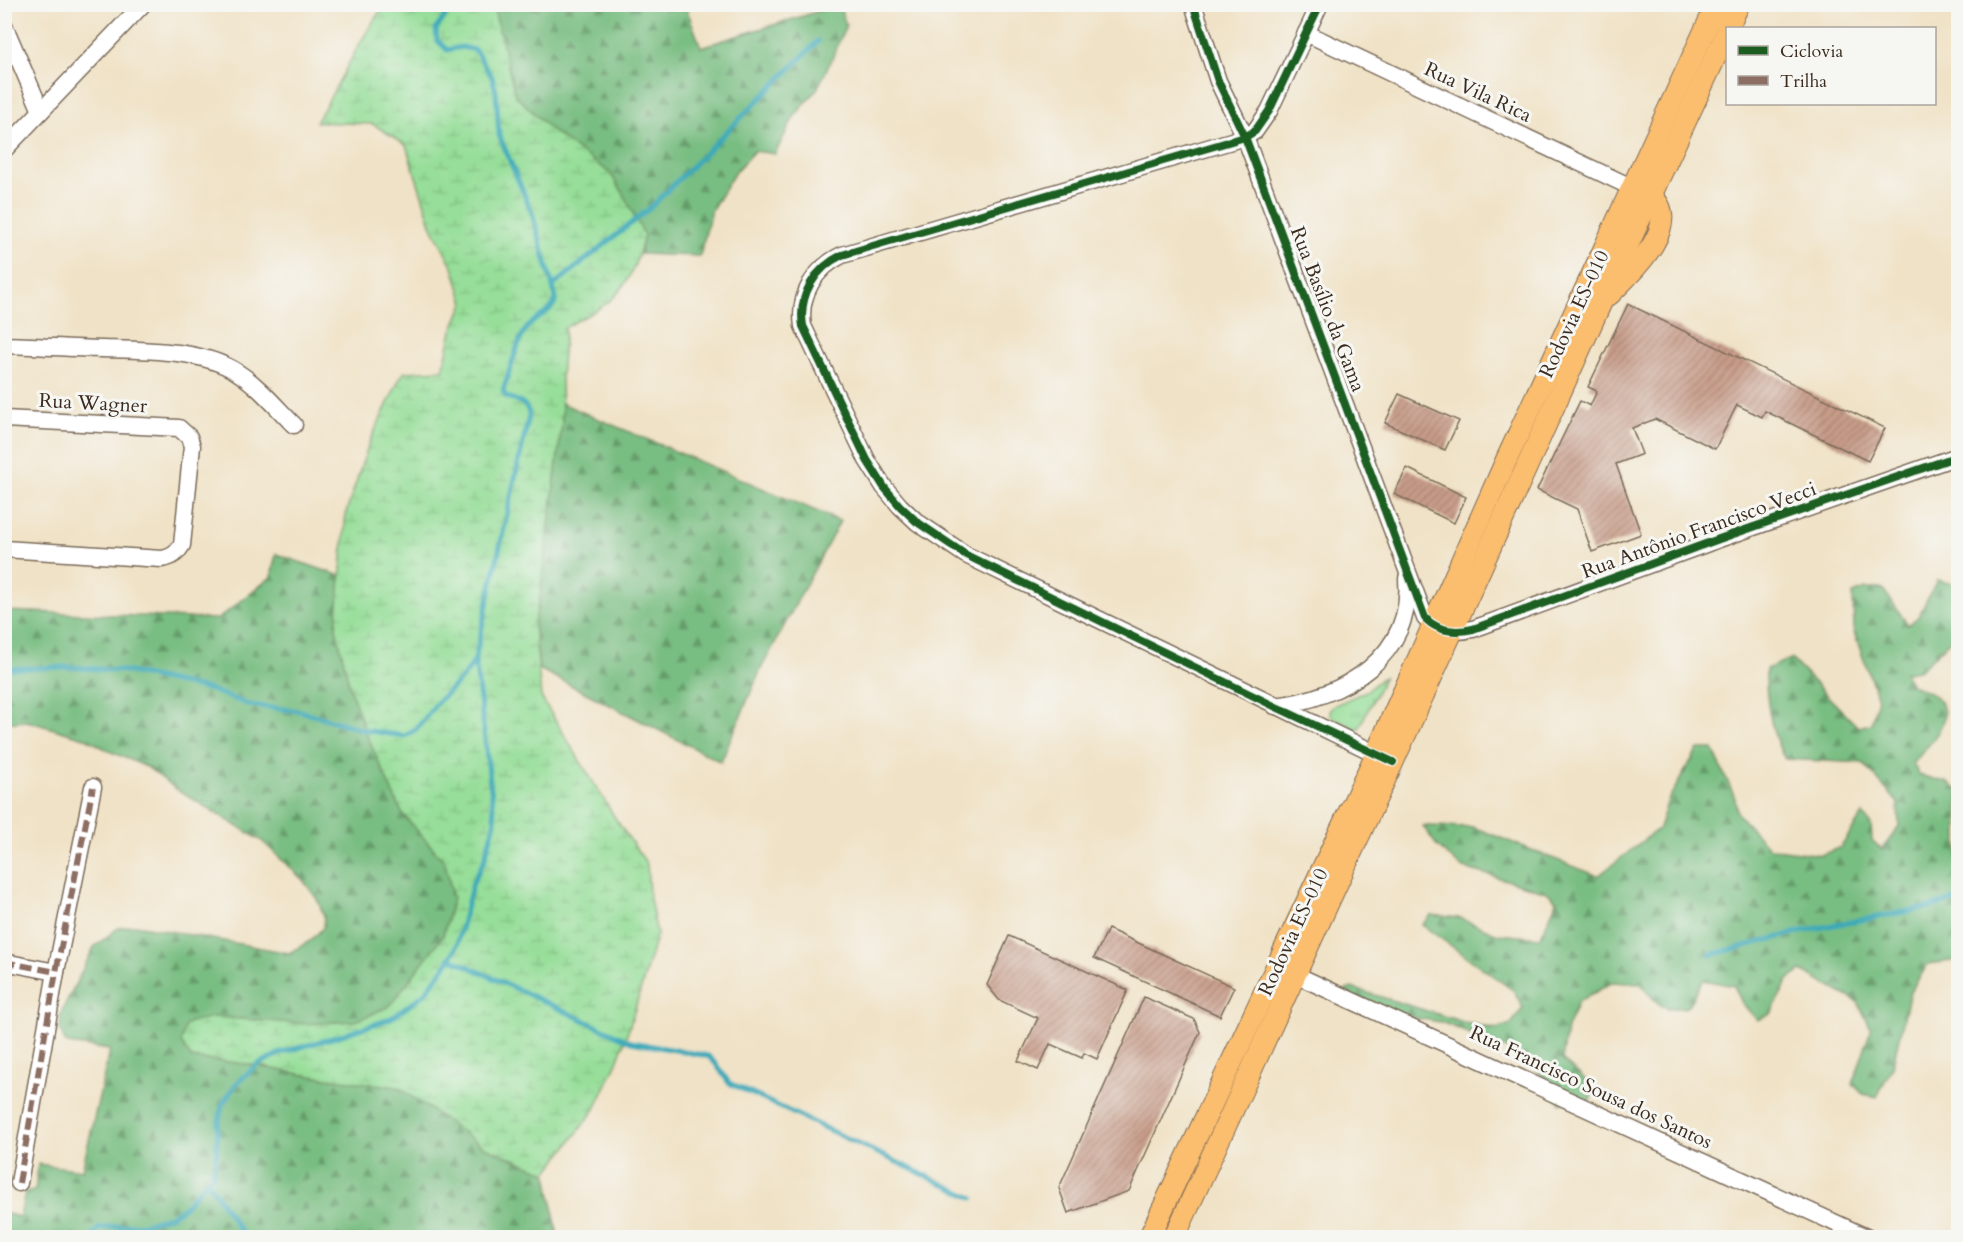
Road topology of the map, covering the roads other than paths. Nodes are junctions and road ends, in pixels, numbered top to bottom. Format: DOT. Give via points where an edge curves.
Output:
graph roads {
  1 [pos="143,4"];
  2 [pos="1193,4"];
  3 [pos="1320,4"];
  4 [pos="1717,4"];
  5 [pos="1739,4"];
  6 [pos="4,25"];
  7 [pos="1729,27"];
  8 [pos="1306,33"];
  9 [pos="1726,33"];
  10 [pos="41,111"];
  11 [pos="1245,137"];
  12 [pos="4,150"];
  13 [pos="1642,192"];
  14 [pos="4,345"];
  15 [pos="4,419"];
  16 [pos="294,425"];
  17 [pos="1959,456"];
  18 [pos="4,549"];
  19 [pos="1406,566"];
  20 [pos="1442,628"];
  21 [pos="1274,706"];
  22 [pos="1384,758"];
  23 [pos="93,787"];
  24 [pos="4,962"];
  25 [pos="56,972"];
  26 [pos="1296,975"];
  27 [pos="19,1183"];
  28 [pos="1149,1238"];
  29 [pos="1174,1238"];
  30 [pos="1868,1238"];
  1 -- 10 [label="street"];
  2 -- 11 [label="street, Rua Basílio da Gama" via="1218,81"];
  3 -- 8 [label="street"];
  4 -- 13 [label="main road, Rodovia ES-010"];
  5 -- 7 [label="main road, Rodovia ES-010"];
  6 -- 10 [label="street"];
  8 -- 11 [label="street" via="1269,111 1255,131"];
  8 -- 13 [label="street, Rua Vila Rica"];
  9 -- 13 [label="main road, Rodovia ES-010"];
  10 -- 12 [label="street"];
  11 -- 19 [label="street, Rua Basílio da Gama"];
  11 -- 21 [label="street" via="842,255 813,280 802,315 803,326 867,460 884,487 918,522 966,555"];
  13 -- 20 [label="main road, Rodovia ES-010"];
  13 -- 20 [label="main road, Rodovia ES-010" via="1657,201 1661,213 1659,232 1639,264 1600,305"];
  14 -- 16 [label="street" via="139,350 209,360 236,371"];
  15 -- 18 [label="street, Rua Wagner" via="179,428 192,446 182,545 171,557"];
  17 -- 20 [label="street, Rua Antônio Francisco Vecci" via="1473,629"];
  19 -- 20 [label="street, Rua Basílio da Gama" via="1425,618"];
  19 -- 21 [label="street" via="1405,613 1388,650 1375,664 1334,692 1305,702"];
  20 -- 22 [label="main road, Rodovia ES-010"];
  21 -- 22 [label="street"];
  22 -- 26 [label="main road, Rodovia ES-010"];
  22 -- 28 [label="main road, Rodovia ES-010"];
  23 -- 25 [label="street"];
  24 -- 25 [label="street"];
  25 -- 27 [label="street"];
  26 -- 29 [label="main road, Rodovia ES-010"];
  26 -- 30 [label="street, Rua Francisco Sousa dos Santos"];
}
